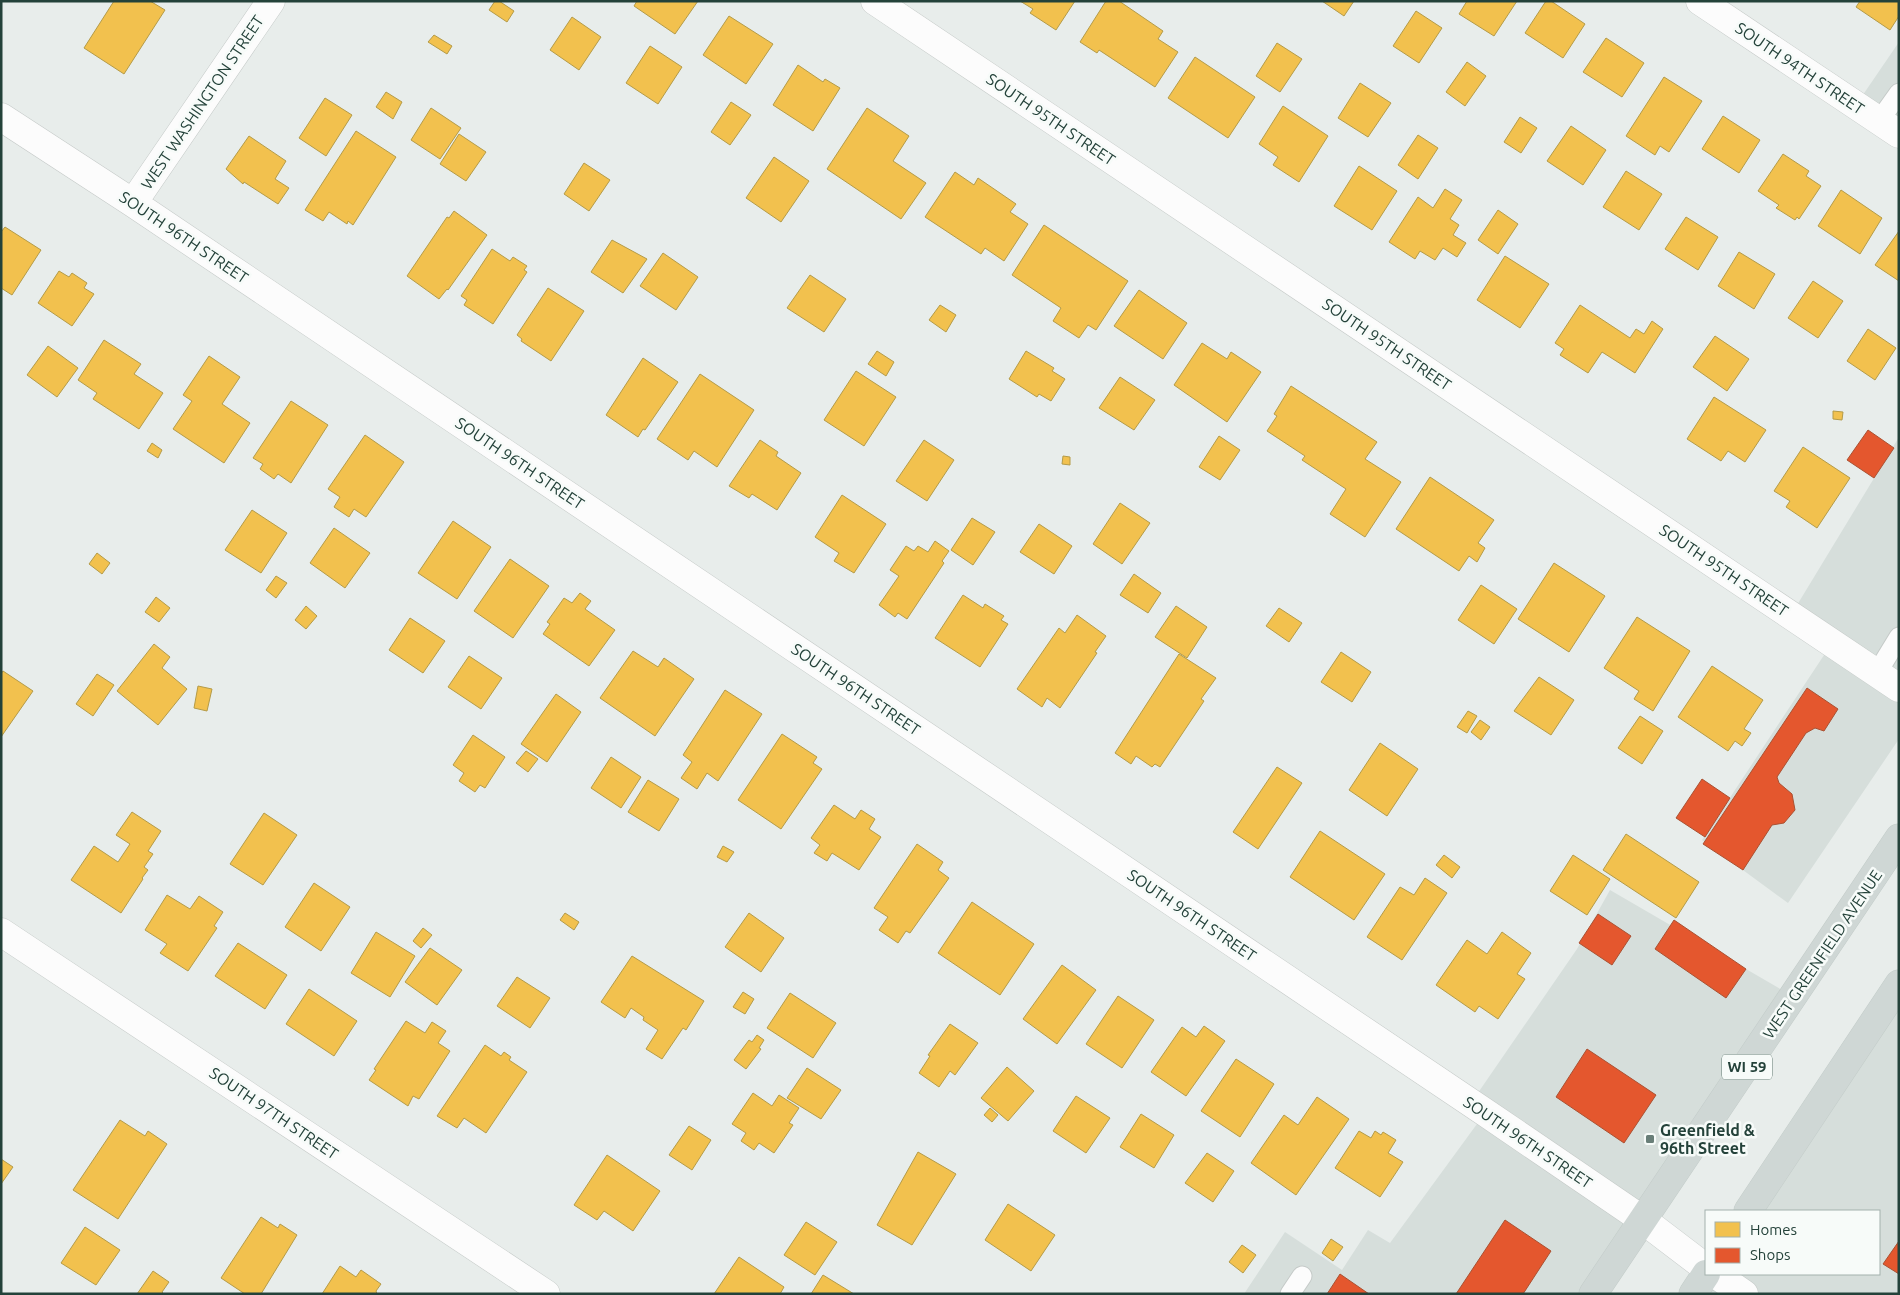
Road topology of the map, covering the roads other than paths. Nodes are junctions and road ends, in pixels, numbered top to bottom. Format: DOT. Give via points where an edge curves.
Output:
graph roads {
  1 [pos="271,1"];
  2 [pos="875,1"];
  3 [pos="1700,1"];
  4 [pos="1899,93"];
  5 [pos="1,117"];
  6 [pos="1889,128"];
  7 [pos="134,203"];
  8 [pos="1899,637"];
  9 [pos="1876,673"];
  10 [pos="1899,688"];
  11 [pos="1899,838"];
  12 [pos="1,932"];
  13 [pos="1899,984"];
  14 [pos="1749,1210"];
  15 [pos="1643,1220"];
  16 [pos="1705,1267"];
  17 [pos="1705,1275"];
  18 [pos="1716,1275"];
  19 [pos="1302,1276"];
  20 [pos="546,1294"];
  21 [pos="1290,1294"];
  22 [pos="1593,1294"];
  23 [pos="1693,1294"];
  24 [pos="1744,1294"];
  1 -- 7 [label="street, WEST WASHINGTON STREET"];
  2 -- 9 [label="street, SOUTH 95TH STREET"];
  3 -- 6 [label="street, SOUTH 94TH STREET"];
  4 -- 6 [label="lane"];
  5 -- 7 [label="street, SOUTH 96TH STREET"];
  7 -- 15 [label="street, SOUTH 96TH STREET"];
  8 -- 9 [label="lane"];
  9 -- 10 [label="street, SOUTH 95TH STREET"];
  11 -- 15 [label="main road, WEST GREENFIELD AVENUE / WI 59"];
  12 -- 20 [label="street, SOUTH 97TH STREET"];
  13 -- 14 [label="main road"];
  15 -- 16 [label="street, SOUTH 96TH STREET"];
  15 -- 22 [label="main road, WEST GREENFIELD AVENUE / WI 59"];
  17 -- 23 [label="main road"];
  18 -- 24 [label="street"];
  19 -- 21 [label="lane"];
}
